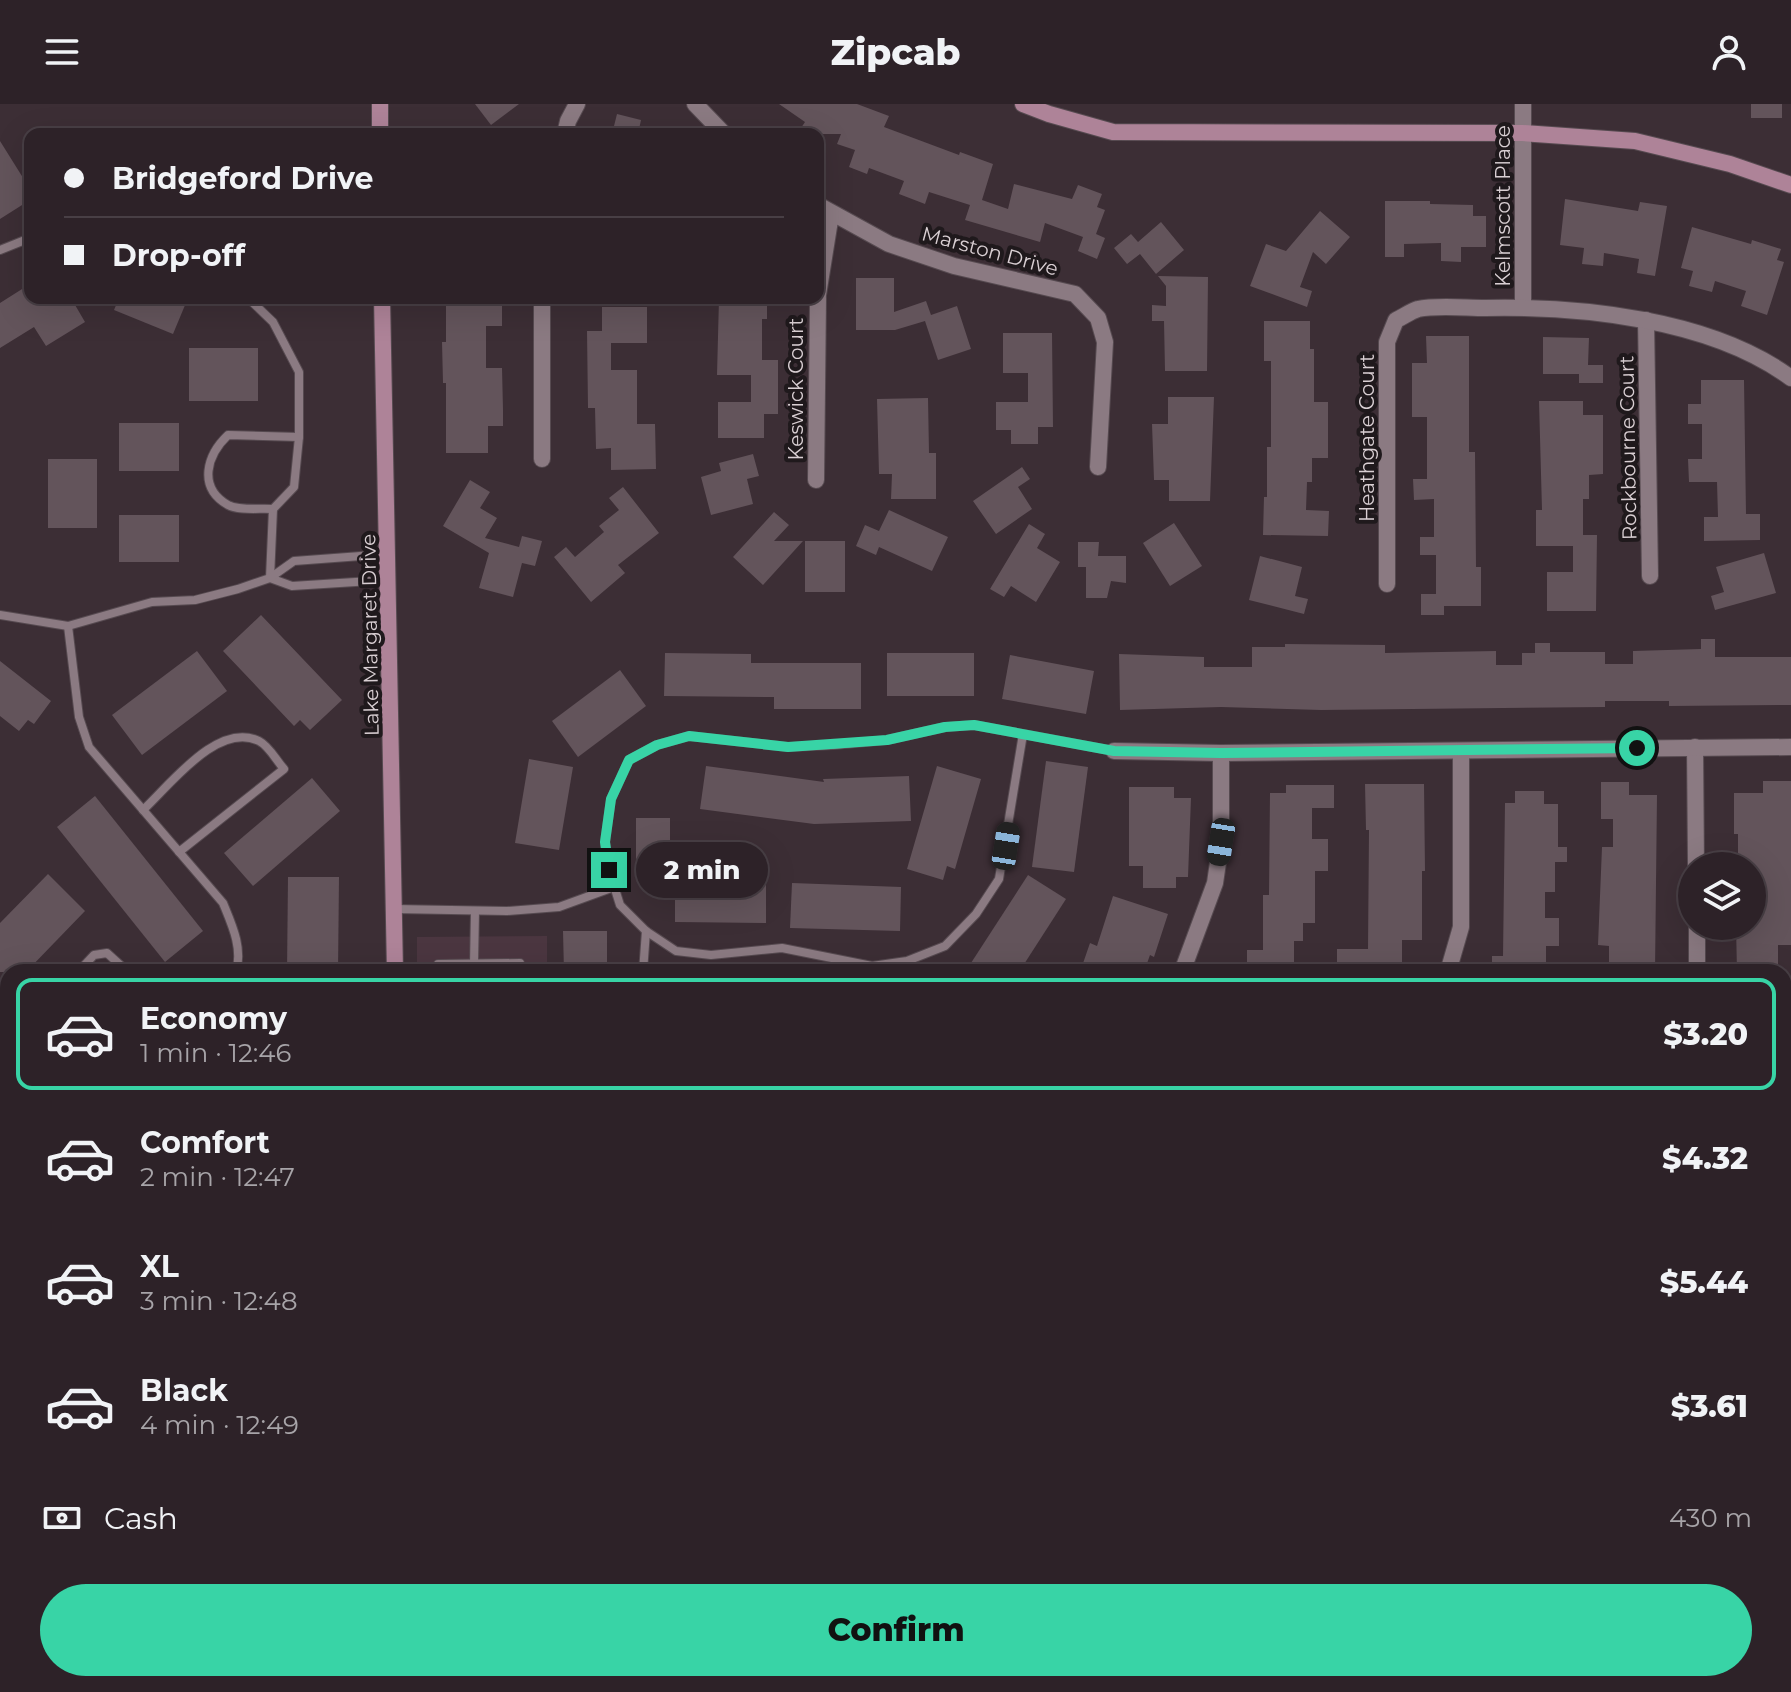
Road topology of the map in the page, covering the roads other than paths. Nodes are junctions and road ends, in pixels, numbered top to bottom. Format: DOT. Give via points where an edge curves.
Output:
graph roads {
  1 [pos="380,104"];
  2 [pos="577,104"];
  3 [pos="695,104"];
  4 [pos="1023,104"];
  5 [pos="1523,104"];
  6 [pos="380,128"];
  7 [pos="566,128"];
  8 [pos="718,128"];
  9 [pos="1522,133"];
  10 [pos="1791,185"];
  11 [pos="825,209"];
  12 [pos="24,240"];
  13 [pos="0,250"];
  14 [pos="254,304"];
  15 [pos="382,304"];
  16 [pos="542,304"];
  17 [pos="818,304"];
  18 [pos="1523,307"];
  19 [pos="1646,320"];
  20 [pos="1791,378"];
  21 [pos="299,437"];
  22 [pos="542,459"];
  23 [pos="1098,467"];
  24 [pos="816,480"];
  25 [pos="273,509"];
  26 [pos="388,554"];
  27 [pos="1650,576"];
  28 [pos="270,578"];
  29 [pos="389,580"];
  30 [pos="1387,584"];
  31 [pos="0,615"];
  32 [pos="68,626"];
  33 [pos="1023,734"];
  34 [pos="1695,747"];
  35 [pos="1791,747"];
  36 [pos="1114,751"];
  37 [pos="1461,751"];
  38 [pos="1221,753"];
  39 [pos="143,810"];
  40 [pos="179,852"];
  41 [pos="1696,852"];
  42 [pos="614,887"];
  43 [pos="394,909"];
  44 [pos="475,911"];
  45 [pos="646,931"];
  46 [pos="1697,940"];
  47 [pos="907,961"];
  48 [pos="520,963"];
  49 [pos="86,964"];
  50 [pos="119,964"];
  51 [pos="238,964"];
  52 [pos="395,964"];
  53 [pos="438,964"];
  54 [pos="474,964"];
  55 [pos="644,964"];
  56 [pos="862,964"];
  57 [pos="886,964"];
  58 [pos="907,964"];
  59 [pos="1185,964"];
  60 [pos="1450,964"];
  61 [pos="1697,964"];
  1 -- 6 [label="street"];
  2 -- 7 [label="street"];
  3 -- 8 [label="street"];
  4 -- 9 [label="street" via="1113,132"];
  5 -- 9 [label="street, Kelmscott Place"];
  9 -- 10 [label="street" via="1635,141"];
  9 -- 18 [label="street, Kelmscott Place"];
  11 -- 23 [label="street, Marston Drive" via="889,244 954,266 1075,294 1098,318 1105,342"];
  12 -- 13 [label="lane"];
  14 -- 21 [label="lane" via="273,322 299,372"];
  15 -- 26 [label="street, Lake Margaret Drive"];
  16 -- 22 [label="street"];
  17 -- 24 [label="street, Keswick Court"];
  18 -- 19 [label="street, Heathgate Court"];
  18 -- 30 [label="street, Heathgate Court" via="1418,309 1396,320 1387,342"];
  19 -- 20 [label="street, Heathgate Court" via="1717,340"];
  19 -- 27 [label="street, Rockbourne Court"];
  21 -- 25 [label="lane" via="294,487"];
  21 -- 25 [label="lane" via="228,435 215,448 206,470 212,491 230,506"];
  25 -- 28 [label="lane"];
  26 -- 28 [label="lane" via="294,561"];
  26 -- 29 [label="street, Lake Margaret Drive"];
  28 -- 29 [label="lane" via="292,586"];
  28 -- 32 [label="lane" via="195,600 152,602"];
  29 -- 43 [label="street, Lake Margaret Drive"];
  31 -- 32 [label="lane"];
  32 -- 39 [label="lane" via="79,717 89,747"];
  33 -- 36 [label="lane"];
  33 -- 42 [label="lane" via="974,725 833,745 788,747 689,736 657,745 629,760 611,799 605,842"];
  33 -- 47 [label="lane" via="999,879 976,914 945,946"];
  34 -- 35 [label="street"];
  34 -- 37 [label="street"];
  34 -- 41 [label="street"];
  36 -- 38 [label="street"];
  37 -- 38 [label="street"];
  37 -- 60 [label="street" via="1461,927"];
  38 -- 59 [label="street" via="1221,842 1215,883"];
  39 -- 40 [label="lane"];
  39 -- 40 [label="lane" via="210,747 245,736 262,742 284,769"];
  40 -- 51 [label="lane" via="223,903 236,933"];
  42 -- 44 [label="lane" via="559,907"];
  42 -- 45 [label="lane" via="620,905"];
  43 -- 44 [label="lane"];
  43 -- 52 [label="street, Lake Margaret Drive"];
  44 -- 54 [label="lane"];
  45 -- 55 [label="lane"];
  45 -- 56 [label="lane" via="676,951 711,955 782,948"];
  46 -- 61 [label="street"];
  47 -- 57 [label="lane"];
  47 -- 58 [label="lane"];
  48 -- 54 [label="lane"];
  49 -- 50 [label="lane" via="94,955 107,953"];
  53 -- 54 [label="lane"];
}
